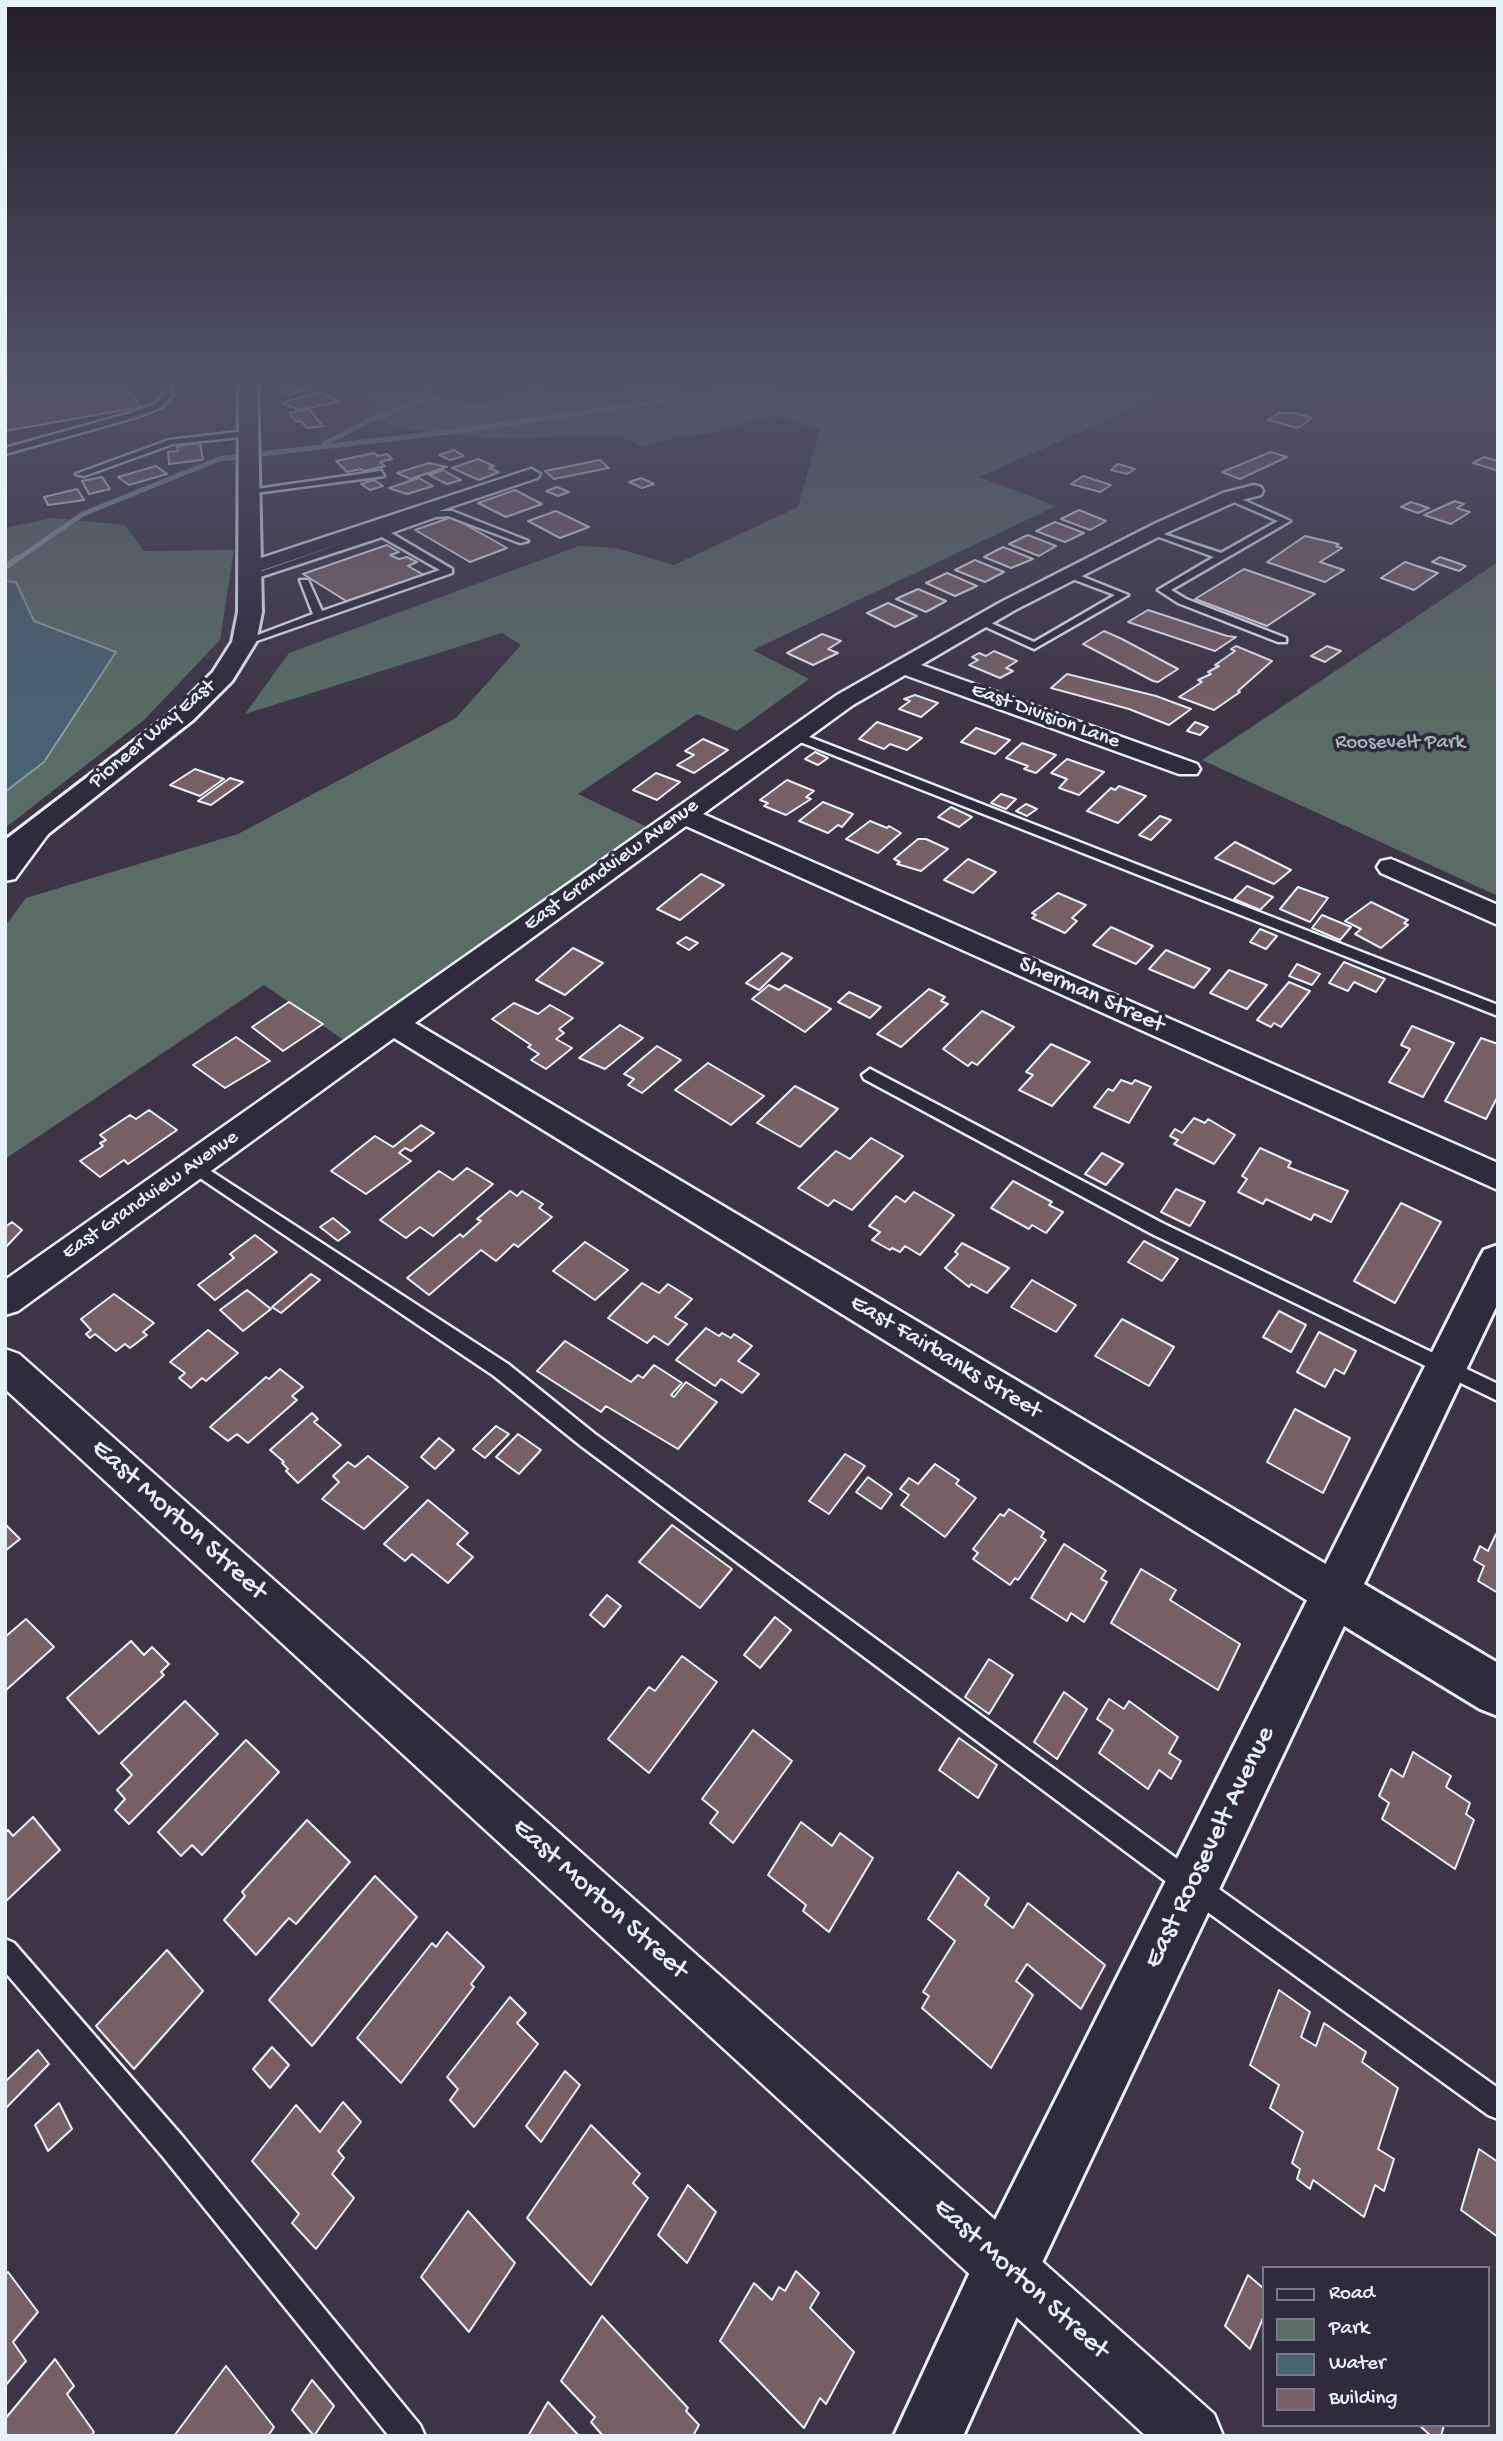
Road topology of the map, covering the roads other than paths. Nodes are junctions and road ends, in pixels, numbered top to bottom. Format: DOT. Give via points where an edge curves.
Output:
graph roads {
  1 [pos="248,491"];
  2 [pos="480,492"];
  3 [pos="1242,494"];
  4 [pos="1154,532"];
  5 [pos="383,533"];
  6 [pos="523,541"];
  7 [pos="1222,557"];
  8 [pos="250,572"];
  9 [pos="1071,575"];
  10 [pos="304,582"];
  11 [pos="319,616"];
  12 [pos="980,622"];
  13 [pos="1282,640"];
  14 [pos="244,642"];
  15 [pos="902,666"];
  16 [pos="794,735"];
  17 [pos="1188,769"];
  18 [pos="683,815"];
  19 [pos="41,826"];
  20 [pos="5,854"];
  21 [pos="1391,867"];
  22 [pos="5,873"];
  23 [pos="1498,916"];
  24 [pos="1498,1011"];
  25 [pos="393,1024"];
  26 [pos="870,1075"];
  27 [pos="194,1166"];
  28 [pos="1498,1177"];
  29 [pos="1498,1261"];
  30 [pos="5,1300"];
  31 [pos="5,1365"];
  32 [pos="1447,1366"];
  33 [pos="1498,1393"];
  34 [pos="1336,1594"];
  35 [pos="1498,1691"];
  36 [pos="1193,1886"];
  37 [pos="5,1952"];
  38 [pos="1498,2105"];
  39 [pos="1006,2267"];
  40 [pos="410,2436"];
  41 [pos="928,2436"];
  42 [pos="1192,2436"];
  1 -- 8 [label="main road, Pioneer Way East"];
  2 -- 8 [label="street"];
  3 -- 4 [label="street, East Grandview Avenue"];
  3 -- 7 [label="lane" via="1285,521"];
  4 -- 7 [label="lane"];
  4 -- 9 [label="street, East Grandview Avenue"];
  5 -- 6 [label="lane" via="449,513"];
  5 -- 8 [label="lane"];
  5 -- 11 [label="lane" via="448,571"];
  7 -- 13 [label="lane" via="1163,590"];
  8 -- 14 [label="main road, Pioneer Way East"];
  9 -- 12 [label="street, East Grandview Avenue"];
  9 -- 12 [label="lane" via="1123,595 1034,646"];
  10 -- 11 [label="lane"];
  11 -- 14 [label="lane"];
  12 -- 15 [label="street, East Grandview Avenue"];
  14 -- 19 [label="main road, Pioneer Way East" via="223,676 184,715"];
  15 -- 16 [label="street, East Grandview Avenue"];
  15 -- 17 [label="street, East Division Lane"];
  16 -- 18 [label="street, East Grandview Avenue"];
  16 -- 24 [label="lane"];
  18 -- 25 [label="street, East Grandview Avenue"];
  18 -- 28 [label="street, Sherman Street"];
  19 -- 20 [label="main road, Pioneer Way East"];
  19 -- 22 [label="street"];
  21 -- 23 [label="street"];
  25 -- 27 [label="street, East Grandview Avenue"];
  25 -- 34 [label="street, East Fairbanks Street"];
  26 -- 32 [label="lane" via="1158,1229"];
  27 -- 30 [label="street, East Grandview Avenue"];
  27 -- 36 [label="lane" via="501,1370 588,1440"];
  29 -- 32 [label="main road, East Roosevelt Avenue"];
  31 -- 39 [label="street, East Morton Street"];
  32 -- 33 [label="lane"];
  32 -- 34 [label="main road, East Roosevelt Avenue"];
  34 -- 35 [label="main road, East Fairbanks Street"];
  34 -- 36 [label="main road, East Roosevelt Avenue"];
  36 -- 38 [label="lane"];
  36 -- 39 [label="main road, East Roosevelt Avenue"];
  37 -- 40 [label="lane" via="173,2147"];
  39 -- 41 [label="main road, East Roosevelt Avenue"];
  39 -- 42 [label="street, East Morton Street"];
}
